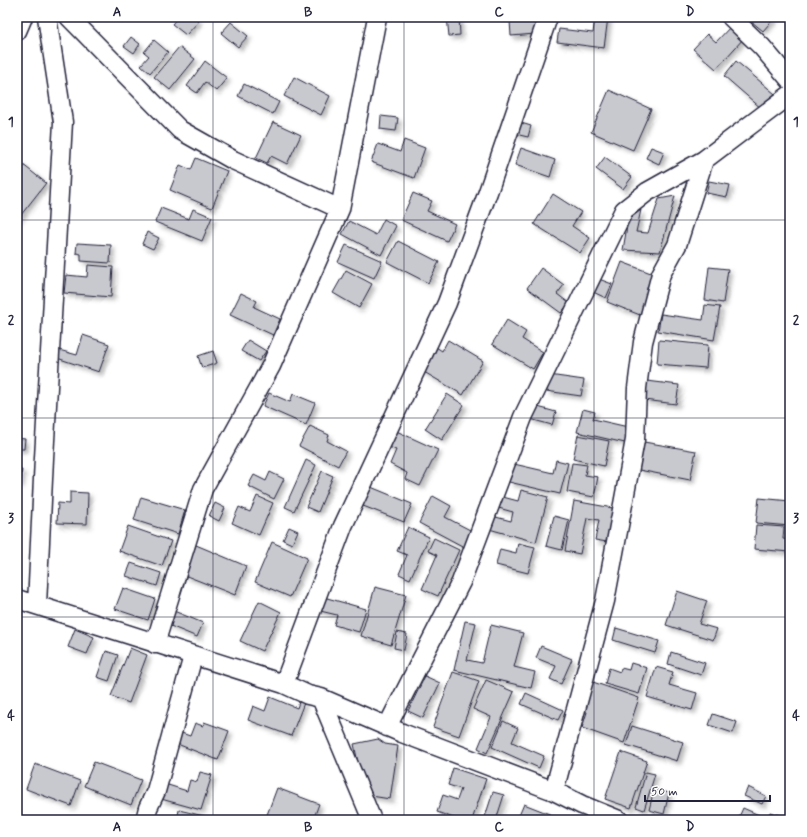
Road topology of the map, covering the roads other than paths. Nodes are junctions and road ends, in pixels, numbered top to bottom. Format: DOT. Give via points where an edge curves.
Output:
graph roads {
  1 [pos="24,17"];
  2 [pos="47,17"];
  3 [pos="69,17"];
  4 [pos="377,17"];
  5 [pos="548,17"];
  6 [pos="730,17"];
  7 [pos="17,32"];
  8 [pos="790,80"];
  9 [pos="790,95"];
  10 [pos="704,160"];
  11 [pos="340,209"];
  12 [pos="17,599"];
  13 [pos="37,605"];
  14 [pos="155,644"];
  15 [pos="193,656"];
  16 [pos="284,684"];
  17 [pos="321,698"];
  18 [pos="387,727"];
  19 [pos="554,791"];
  20 [pos="582,813"];
  21 [pos="145,820"];
  22 [pos="372,820"];
  23 [pos="619,820"];
  1 -- 7 [label="street"];
  2 -- 13 [label="street" via="63,122"];
  3 -- 11 [label="street" via="180,130 233,160"];
  4 -- 11 [label="street"];
  5 -- 16 [label="street" via="447,303 343,526"];
  6 -- 8 [label="street" via="762,47"];
  9 -- 10 [label="street"];
  10 -- 18 [label="street" via="647,192 624,210 523,417 462,582"];
  10 -- 19 [label="street" via="677,245 661,274 643,342 637,388 635,440 605,601"];
  11 -- 14 [label="street" via="272,366 203,489"];
  12 -- 13 [label="street"];
  13 -- 14 [label="street"];
  14 -- 15 [label="street"];
  15 -- 16 [label="street"];
  15 -- 21 [label="street" via="156,791"];
  16 -- 17 [label="street"];
  17 -- 18 [label="street"];
  17 -- 22 [label="street"];
  18 -- 19 [label="street"];
  19 -- 20 [label="street"];
  20 -- 23 [label="street"];
}
